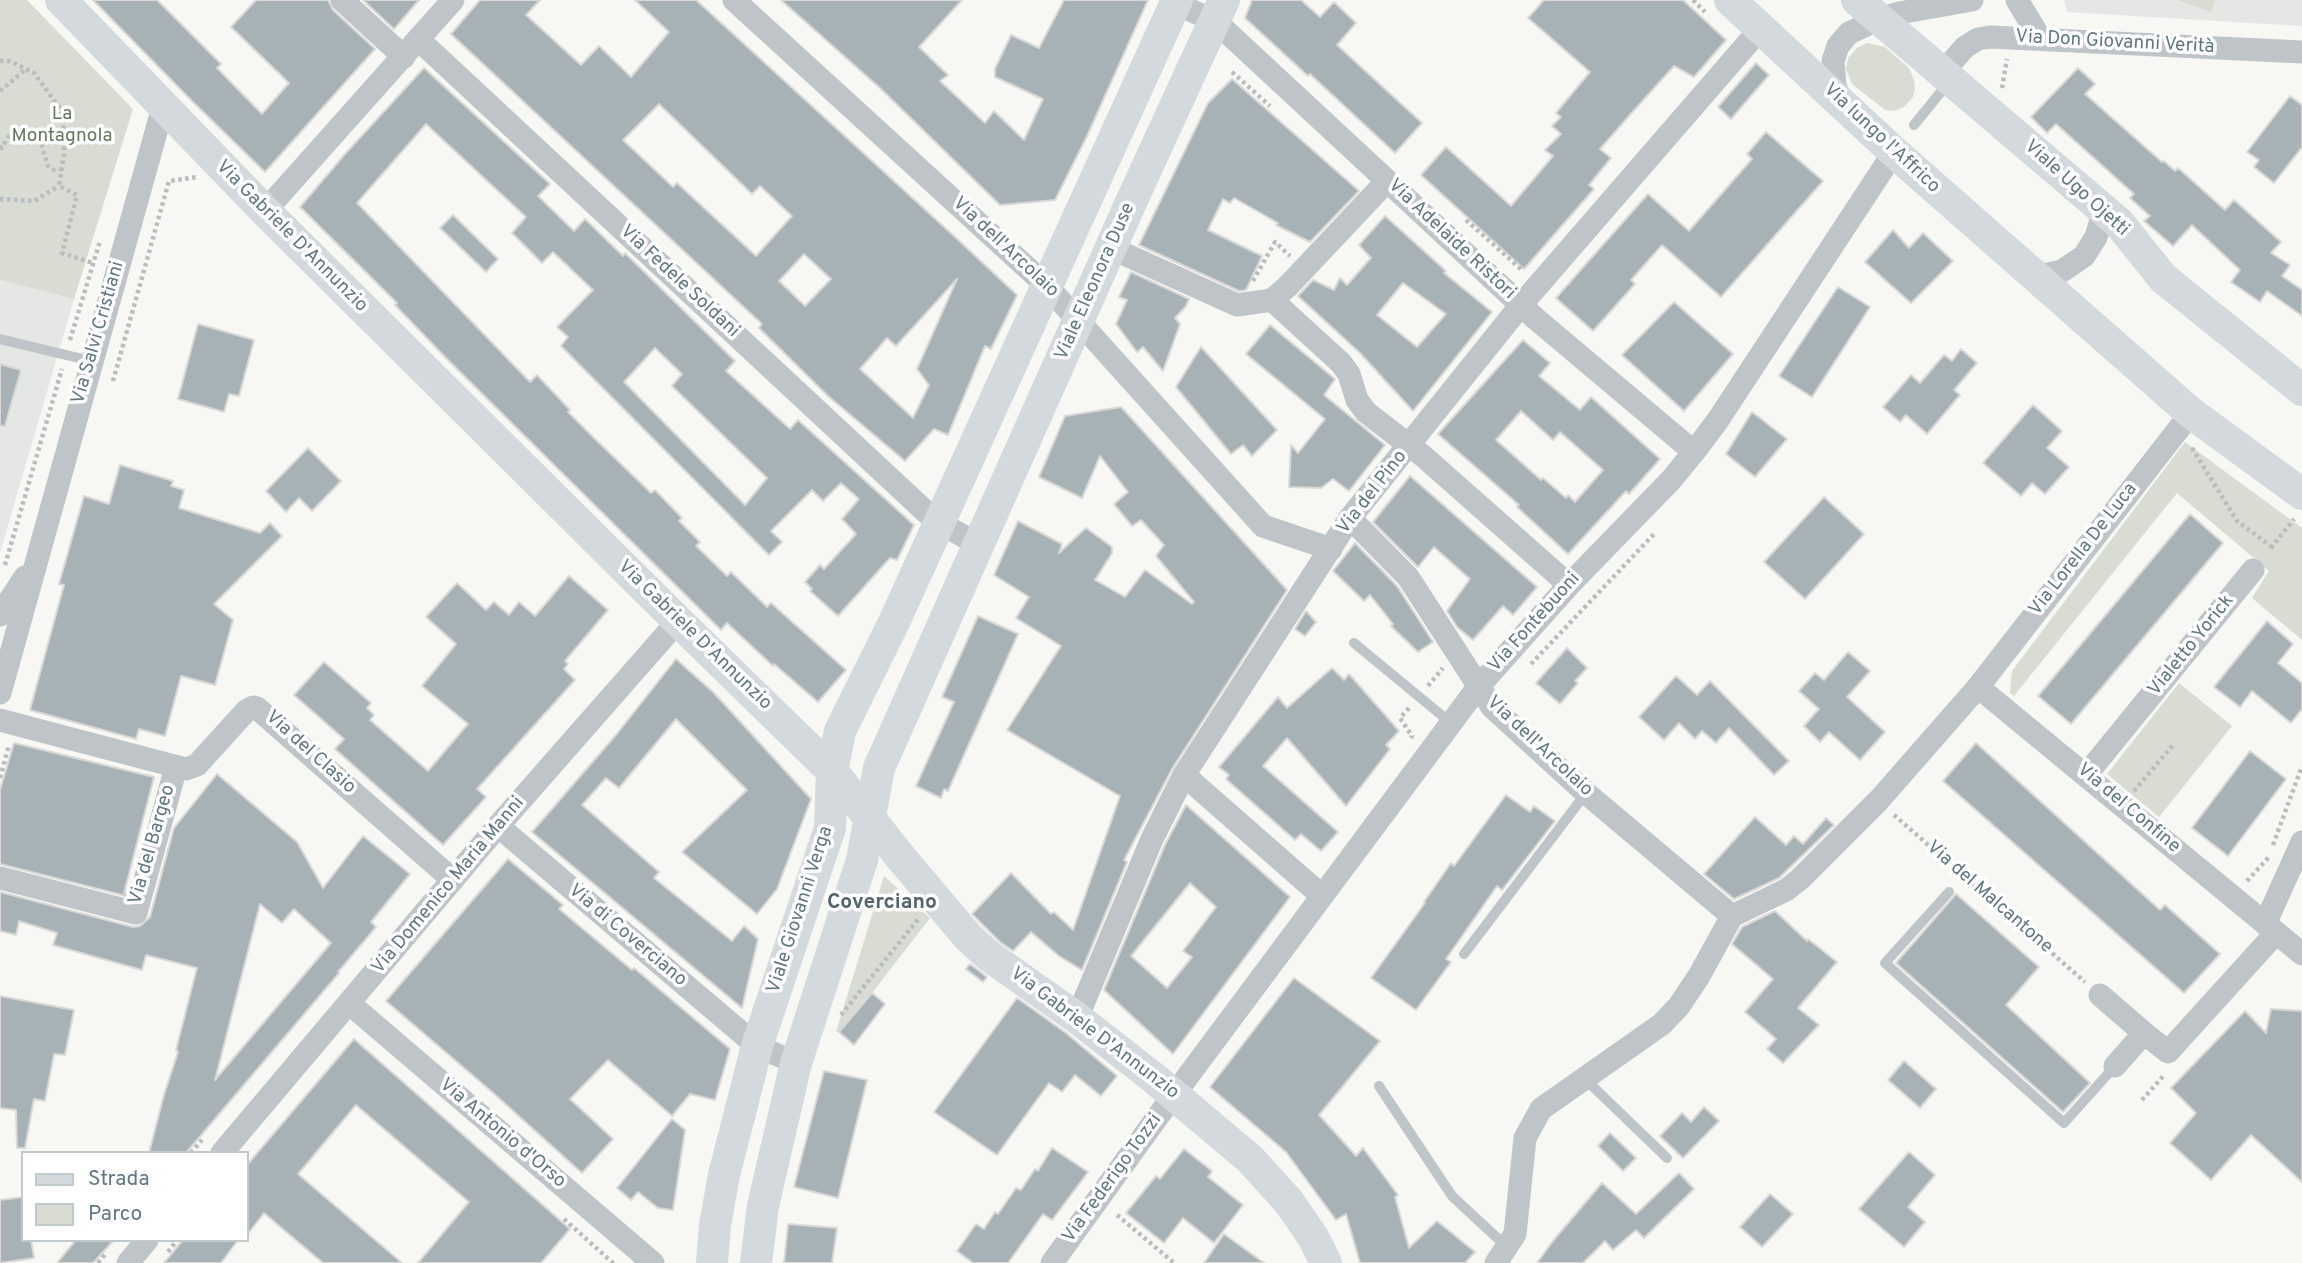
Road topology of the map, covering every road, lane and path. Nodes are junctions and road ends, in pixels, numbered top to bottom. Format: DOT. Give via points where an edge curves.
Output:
graph roads {
  1 [pos="61,0"];
  2 [pos="342,0"];
  3 [pos="453,0"];
  4 [pos="734,0"];
  5 [pos="1730,0"];
  6 [pos="1972,0"];
  7 [pos="2017,0"];
  8 [pos="1177,2"];
  9 [pos="1868,9"];
  10 [pos="1219,10"];
  11 [pos="1761,28"];
  12 [pos="2040,38"];
  13 [pos="411,48"];
  14 [pos="2302,52"];
  15 [pos="0,61"];
  16 [pos="26,69"];
  17 [pos="1947,76"];
  18 [pos="0,91"];
  19 [pos="1841,101"];
  20 [pos="163,107"];
  21 [pos="1914,125"];
  22 [pos="1,149"];
  23 [pos="1894,152"];
  24 [pos="62,169"];
  25 [pos="205,176"];
  26 [pos="169,181"];
  27 [pos="1387,181"];
  28 [pos="59,186"];
  29 [pos="0,199"];
  30 [pos="2101,208"];
  31 [pos="265,211"];
  32 [pos="1111,248"];
  33 [pos="1292,258"];
  34 [pos="93,263"];
  35 [pos="2034,277"];
  36 [pos="1047,286"];
  37 [pos="1249,288"];
  38 [pos="1272,300"];
  39 [pos="1521,305"];
  40 [pos="1079,319"];
  41 [pos="0,339"];
  42 [pos="91,361"];
  43 [pos="2302,390"];
  44 [pos="2189,427"];
  45 [pos="1410,446"];
  46 [pos="1694,452"];
  47 [pos="2299,505"];
  48 [pos="1350,518"];
  49 [pos="940,523"];
  50 [pos="979,545"];
  51 [pos="2272,547"];
  52 [pos="1331,549"];
  53 [pos="37,559"];
  54 [pos="2253,570"];
  55 [pos="1569,585"];
  56 [pos="0,615"];
  57 [pos="678,621"];
  58 [pos="1354,643"];
  59 [pos="1456,653"];
  60 [pos="1478,687"];
  61 [pos="1978,687"];
  62 [pos="0,693"];
  63 [pos="1419,696"];
  64 [pos="1451,723"];
  65 [pos="6,729"];
  66 [pos="2173,745"];
  67 [pos="1405,746"];
  68 [pos="2302,766"];
  69 [pos="176,767"];
  70 [pos="832,771"];
  71 [pos="1184,775"];
  72 [pos="2086,775"];
  73 [pos="0,778"];
  74 [pos="1586,793"];
  75 [pos="2129,797"];
  76 [pos="1879,800"];
  77 [pos="870,818"];
  78 [pos="498,826"];
  79 [pos="2302,842"];
  80 [pos="0,878"];
  81 [pos="453,880"];
  82 [pos="2241,887"];
  83 [pos="1949,892"];
  84 [pos="1322,896"];
  85 [pos="926,909"];
  86 [pos="1732,916"];
  87 [pos="2270,928"];
  88 [pos="1464,954"];
  89 [pos="2302,954"];
  90 [pos="2100,995"];
  91 [pos="350,1004"];
  92 [pos="841,1014"];
  93 [pos="1077,1018"];
  94 [pos="2144,1033"];
  95 [pos="757,1046"];
  96 [pos="796,1063"];
  97 [pos="2115,1066"];
  98 [pos="1585,1079"];
  99 [pos="1379,1086"];
  100 [pos="1175,1095"];
  101 [pos="224,1151"];
  102 [pos="1667,1158"];
  103 [pos="1116,1215"];
  104 [pos="145,1242"];
  105 [pos="1506,1248"];
  106 [pos="128,1263"];
  107 [pos="653,1263"];
  108 [pos="712,1263"];
  109 [pos="756,1263"];
  110 [pos="1052,1263"];
  111 [pos="1174,1263"];
  112 [pos="1326,1263"];
  1 -- 20 [label="main road, Via Gabriele D'Annunzio"];
  2 -- 13 [label="street, Via Fedele Soldani"];
  3 -- 13 [label="street"];
  4 -- 36 [label="street, Via dell'Arcolaio"];
  5 -- 11 [label="main road, Via lungo l'Affrico"];
  6 -- 9 [label="street, Via lungo l'Affrico" via="1899,13"];
  7 -- 12 [label="street"];
  8 -- 10 [label="street"];
  8 -- 36 [label="main road"];
  9 -- 17 [label="main road, Viale Ugo Ojetti"];
  9 -- 19 [label="street, Via lungo l'Affrico" via="1838,46 1833,61 1832,74"];
  10 -- 27 [label="street, Via Adelaide Ristori"];
  10 -- 32 [label="main road, Viale Eleonora Duse"];
  11 -- 19 [label="main road, Via lungo l'Affrico"];
  11 -- 39 [label="street, Via del Pino"];
  12 -- 14 [label="street, Via Don Giovanni Verità"];
  12 -- 17 [label="street, Via Don Giovanni Verità" via="1978,38 1965,47"];
  13 -- 31 [label="street"];
  13 -- 49 [label="street, Via Fedele Soldani"];
  15 -- 16 [label="path"];
  16 -- 18 [label="path"];
  16 -- 24 [label="path" via="46,85 59,107 64,132"];
  17 -- 21 [label="lane"];
  17 -- 30 [label="main road, Viale Ugo Ojetti"];
  19 -- 23 [label="main road, Via lungo l'Affrico"];
  20 -- 31 [label="main road, Via Gabriele D'Annunzio"];
  20 -- 42 [label="street, Via Salvi Cristiani"];
  22 -- 24 [label="path" via="8,137 28,131 40,140 48,166"];
  23 -- 35 [label="main road, Via lungo l'Affrico"];
  23 -- 46 [label="street, Via Fontebuoni"];
  24 -- 28 [label="path"];
  25 -- 26 [label="path"];
  27 -- 38 [label="street"];
  27 -- 39 [label="street, Via Adelaide Ristori"];
  28 -- 29 [label="path" via="34,201"];
  28 -- 34 [label="path" via="76,195 62,253"];
  30 -- 35 [label="street" via="2096,237 2084,256 2062,271"];
  30 -- 43 [label="main road, Viale Ugo Ojetti" via="2119,223 2163,278"];
  31 -- 57 [label="main road, Via Gabriele D'Annunzio"];
  32 -- 38 [label="street" via="1237,305"];
  32 -- 40 [label="main road, Viale Eleonora Duse"];
  33 -- 37 [label="path" via="1275,242"];
  35 -- 44 [label="main road, Via lungo l'Affrico"];
  36 -- 40 [label="street, Via dell'Arcolaio"];
  36 -- 49 [label="main road"];
  38 -- 45 [label="street" via="1345,368 1362,407"];
  39 -- 45 [label="street, Via del Pino"];
  39 -- 46 [label="street, Via Adelaide Ristori"];
  40 -- 50 [label="main road, Viale Eleonora Duse"];
  40 -- 52 [label="street, Via dell'Arcolaio" via="1263,526"];
  41 -- 42 [label="lane"];
  42 -- 53 [label="street, Via Salvi Cristiani"];
  44 -- 47 [label="main road, Via lungo l'Affrico"];
  44 -- 51 [label="path" via="2237,521"];
  44 -- 61 [label="street, Via Lorella De Luca"];
  45 -- 48 [label="street, Via del Pino"];
  45 -- 55 [label="street"];
  46 -- 55 [label="street, Via Fontebuoni"];
  47 -- 51 [label="path"];
  48 -- 52 [label="street, Via del Pino"];
  48 -- 59 [label="street, Via dell'Arcolaio" via="1408,577"];
  49 -- 50 [label="street"];
  49 -- 70 [label="main road" via="840,731"];
  50 -- 77 [label="main road, Viale Eleonora Duse" via="879,768"];
  51 -- 54 [label="path"];
  52 -- 71 [label="street, Via del Pino"];
  53 -- 56 [label="street, Via Salvi Cristiani"];
  53 -- 62 [label="street, Via Salvi Cristiani"];
  54 -- 72 [label="street, Vialetto Yorick"];
  55 -- 60 [label="street, Via Fontebuoni"];
  57 -- 70 [label="main road, Via Gabriele D'Annunzio"];
  57 -- 78 [label="street, Via Domenico Maria Manni"];
  58 -- 63 [label="lane"];
  59 -- 60 [label="street, Via dell'Arcolaio"];
  59 -- 63 [label="path"];
  60 -- 64 [label="street, Via Fontebuoni"];
  60 -- 74 [label="street, Via dell'Arcolaio" via="1492,708"];
  61 -- 72 [label="street, Via del Confine"];
  61 -- 76 [label="street"];
  63 -- 64 [label="lane"];
  63 -- 67 [label="path" via="1400,718 1412,736"];
  64 -- 84 [label="street, Via Fontebuoni"];
  65 -- 69 [label="street"];
  65 -- 73 [label="path"];
  66 -- 75 [label="path"];
  68 -- 82 [label="path" via="2269,858"];
  69 -- 80 [label="street, Via del Bargeo" via="136,913"];
  69 -- 81 [label="street, Via del Clasio" via="193,768 246,711 257,708"];
  70 -- 77 [label="main road, Via Gabriele D'Annunzio"];
  70 -- 95 [label="main road, Viale Giovanni Verga" via="830,828"];
  71 -- 84 [label="street"];
  71 -- 93 [label="street, Via del Pino"];
  72 -- 87 [label="street, Via del Confine"];
  74 -- 86 [label="street, Via dell'Arcolaio"];
  74 -- 88 [label="lane"];
  76 -- 86 [label="street" via="1800,879"];
  76 -- 90 [label="path, Via del Malcantone"];
  77 -- 93 [label="main road, Via Gabriele D'Annunzio" via="968,937"];
  77 -- 96 [label="main road, Viale Giovanni Verga" via="862,860"];
  78 -- 81 [label="street, Via Domenico Maria Manni"];
  78 -- 95 [label="street, Via di Coverciano"];
  79 -- 87 [label="street"];
  81 -- 91 [label="street, Via Domenico Maria Manni"];
  83 -- 97 [label="lane" via="1885,963 2064,1123"];
  84 -- 100 [label="street, Via Fontebuoni"];
  85 -- 92 [label="path"];
  86 -- 98 [label="street" via="1679,1006 1651,1033"];
  87 -- 89 [label="street, Via del Confine"];
  87 -- 94 [label="street" via="2168,1052"];
  90 -- 94 [label="street"];
  91 -- 101 [label="street, Via Domenico Maria Manni"];
  91 -- 107 [label="street, Via Antonio d'Orso"];
  93 -- 100 [label="main road, Via Gabriele D'Annunzio"];
  94 -- 97 [label="street"];
  95 -- 96 [label="street"];
  95 -- 108 [label="main road, Viale Giovanni Verga" via="724,1175"];
  96 -- 109 [label="main road, Viale Giovanni Verga" via="763,1206"];
  98 -- 102 [label="lane"];
  98 -- 105 [label="street" via="1541,1110 1529,1127"];
  99 -- 105 [label="lane" via="1452,1196"];
  100 -- 110 [label="street, Via Federigo Tozzi"];
  100 -- 112 [label="main road, Via Gabriele D'Annunzio" via="1275,1184"];
  103 -- 111 [label="path"];
  104 -- 106 [label="street"];
}
